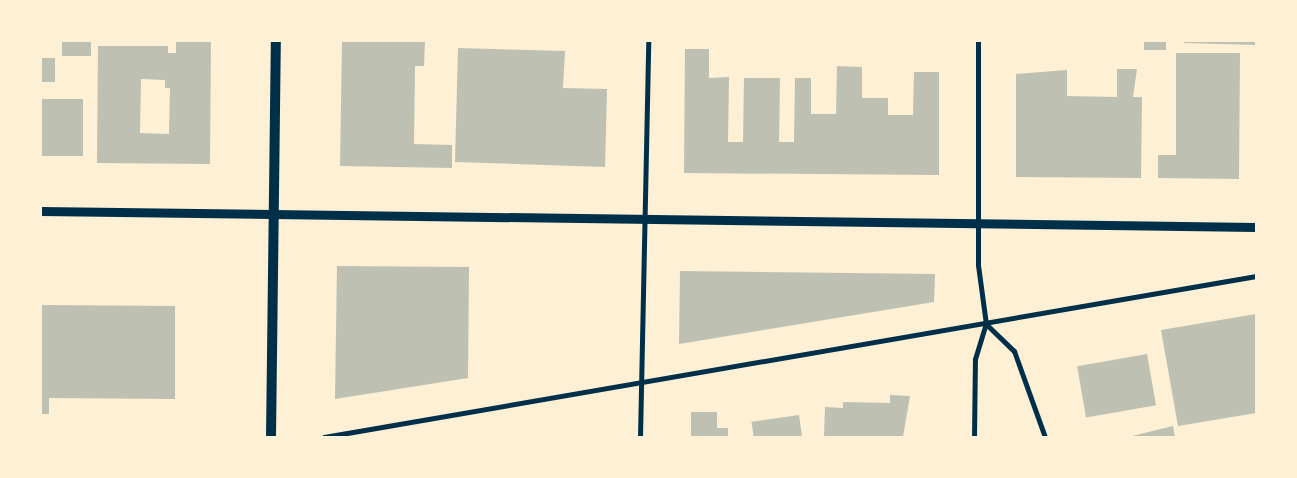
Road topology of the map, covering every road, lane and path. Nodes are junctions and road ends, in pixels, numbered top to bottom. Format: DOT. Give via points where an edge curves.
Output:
graph roads {
  1 [pos="276,41"];
  2 [pos="648,41"];
  3 [pos="978,41"];
  4 [pos="41,211"];
  5 [pos="274,214"];
  6 [pos="645,218"];
  7 [pos="977,223"];
  8 [pos="1256,227"];
  9 [pos="1256,276"];
  10 [pos="986,324"];
  11 [pos="640,383"];
  12 [pos="271,437"];
  13 [pos="324,437"];
  14 [pos="640,437"];
  15 [pos="974,437"];
  16 [pos="1045,437"];
  1 -- 5 [label="main road"];
  2 -- 6 [label="street"];
  3 -- 7 [label="street"];
  4 -- 5 [label="street"];
  5 -- 6 [label="street"];
  5 -- 12 [label="main road"];
  6 -- 7 [label="street"];
  6 -- 11 [label="street"];
  7 -- 8 [label="street"];
  7 -- 10 [label="street"];
  9 -- 10 [label="street"];
  10 -- 11 [label="street"];
  10 -- 15 [label="street" via="975,359"];
  10 -- 16 [label="street" via="1014,351"];
  11 -- 13 [label="street"];
  11 -- 14 [label="street"];
}
